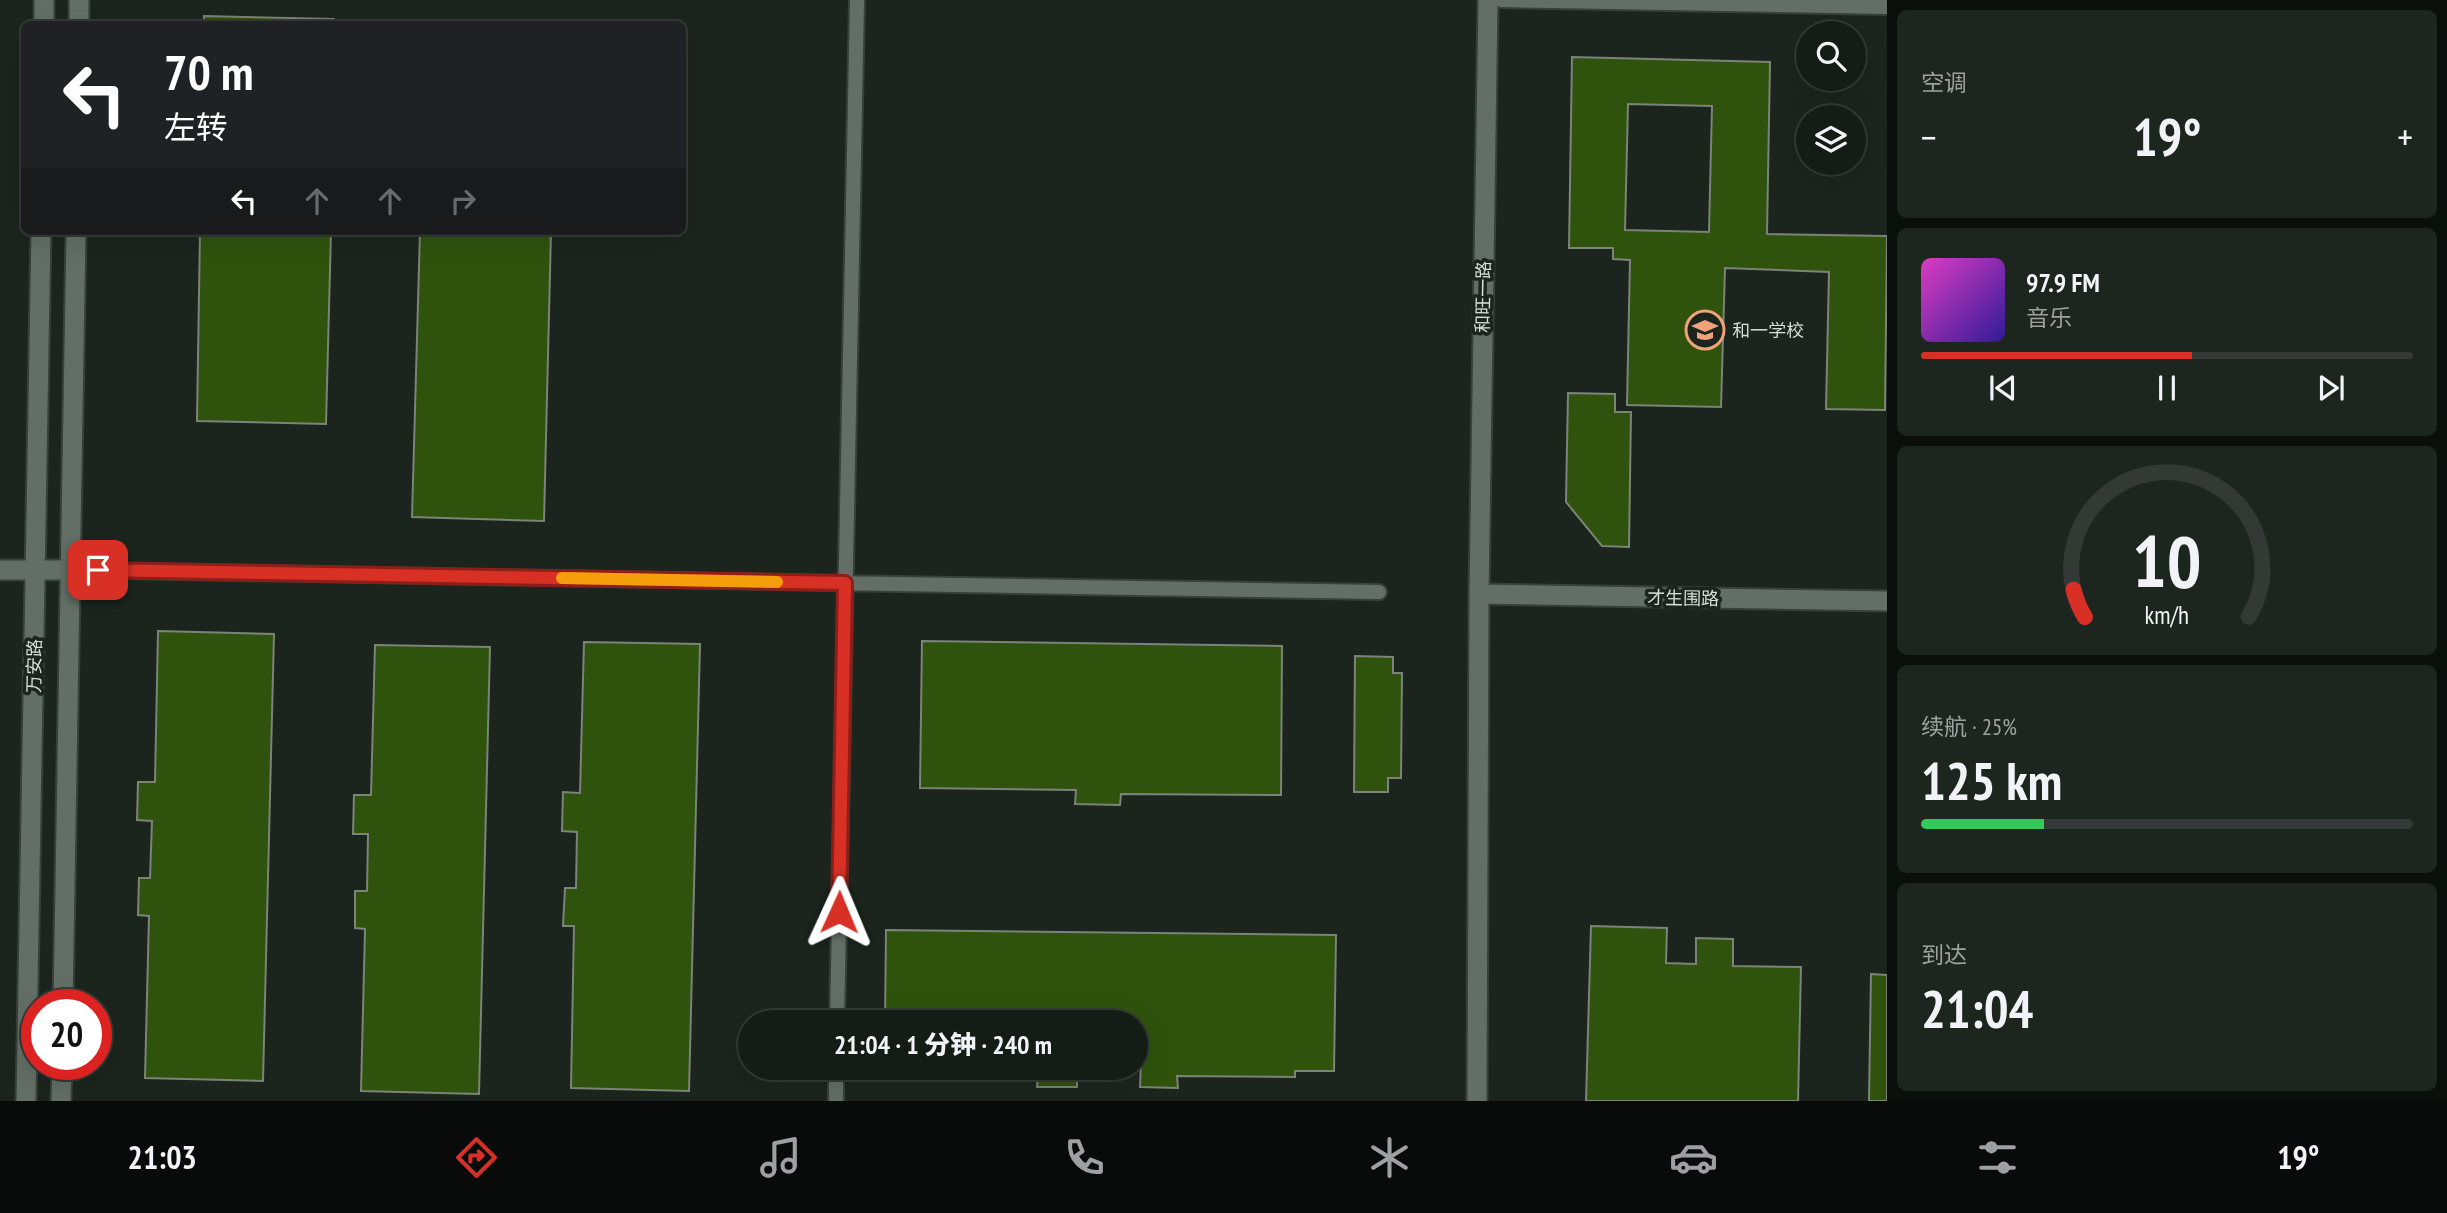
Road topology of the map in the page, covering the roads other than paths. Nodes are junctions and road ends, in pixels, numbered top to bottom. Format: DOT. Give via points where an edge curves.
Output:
graph roads {
  1 [pos="44,0"];
  2 [pos="79,0"];
  3 [pos="857,0"];
  4 [pos="1488,0"];
  5 [pos="1501,0"];
  6 [pos="1887,7"];
  7 [pos="44,21"];
  8 [pos="79,21"];
  9 [pos="41,235"];
  10 [pos="76,235"];
  11 [pos="0,570"];
  12 [pos="35,570"];
  13 [pos="70,570"];
  14 [pos="845,583"];
  15 [pos="1379,592"];
  16 [pos="1479,594"];
  17 [pos="1887,601"];
  18 [pos="63,989"];
  19 [pos="837,1010"];
  20 [pos="62,1080"];
  21 [pos="836,1080"];
  22 [pos="26,1101"];
  23 [pos="61,1101"];
  24 [pos="836,1101"];
  25 [pos="1476,1101"];
  1 -- 7 [label="street"];
  2 -- 8 [label="street"];
  3 -- 14 [label="lane"];
  4 -- 16 [label="street, 和旺一路"];
  5 -- 6 [label="lane"];
  9 -- 12 [label="street, 万安路"];
  10 -- 13 [label="street, 万安路"];
  11 -- 12 [label="street"];
  12 -- 13 [label="street"];
  12 -- 22 [label="street, 万安路"];
  13 -- 14 [label="lane"];
  13 -- 18 [label="street, 万安路"];
  14 -- 15 [label="lane"];
  14 -- 19 [label="lane"];
  16 -- 17 [label="street, 才生围路"];
  16 -- 25 [label="street, 和旺一路"];
  20 -- 23 [label="street"];
  21 -- 24 [label="lane"];
}
